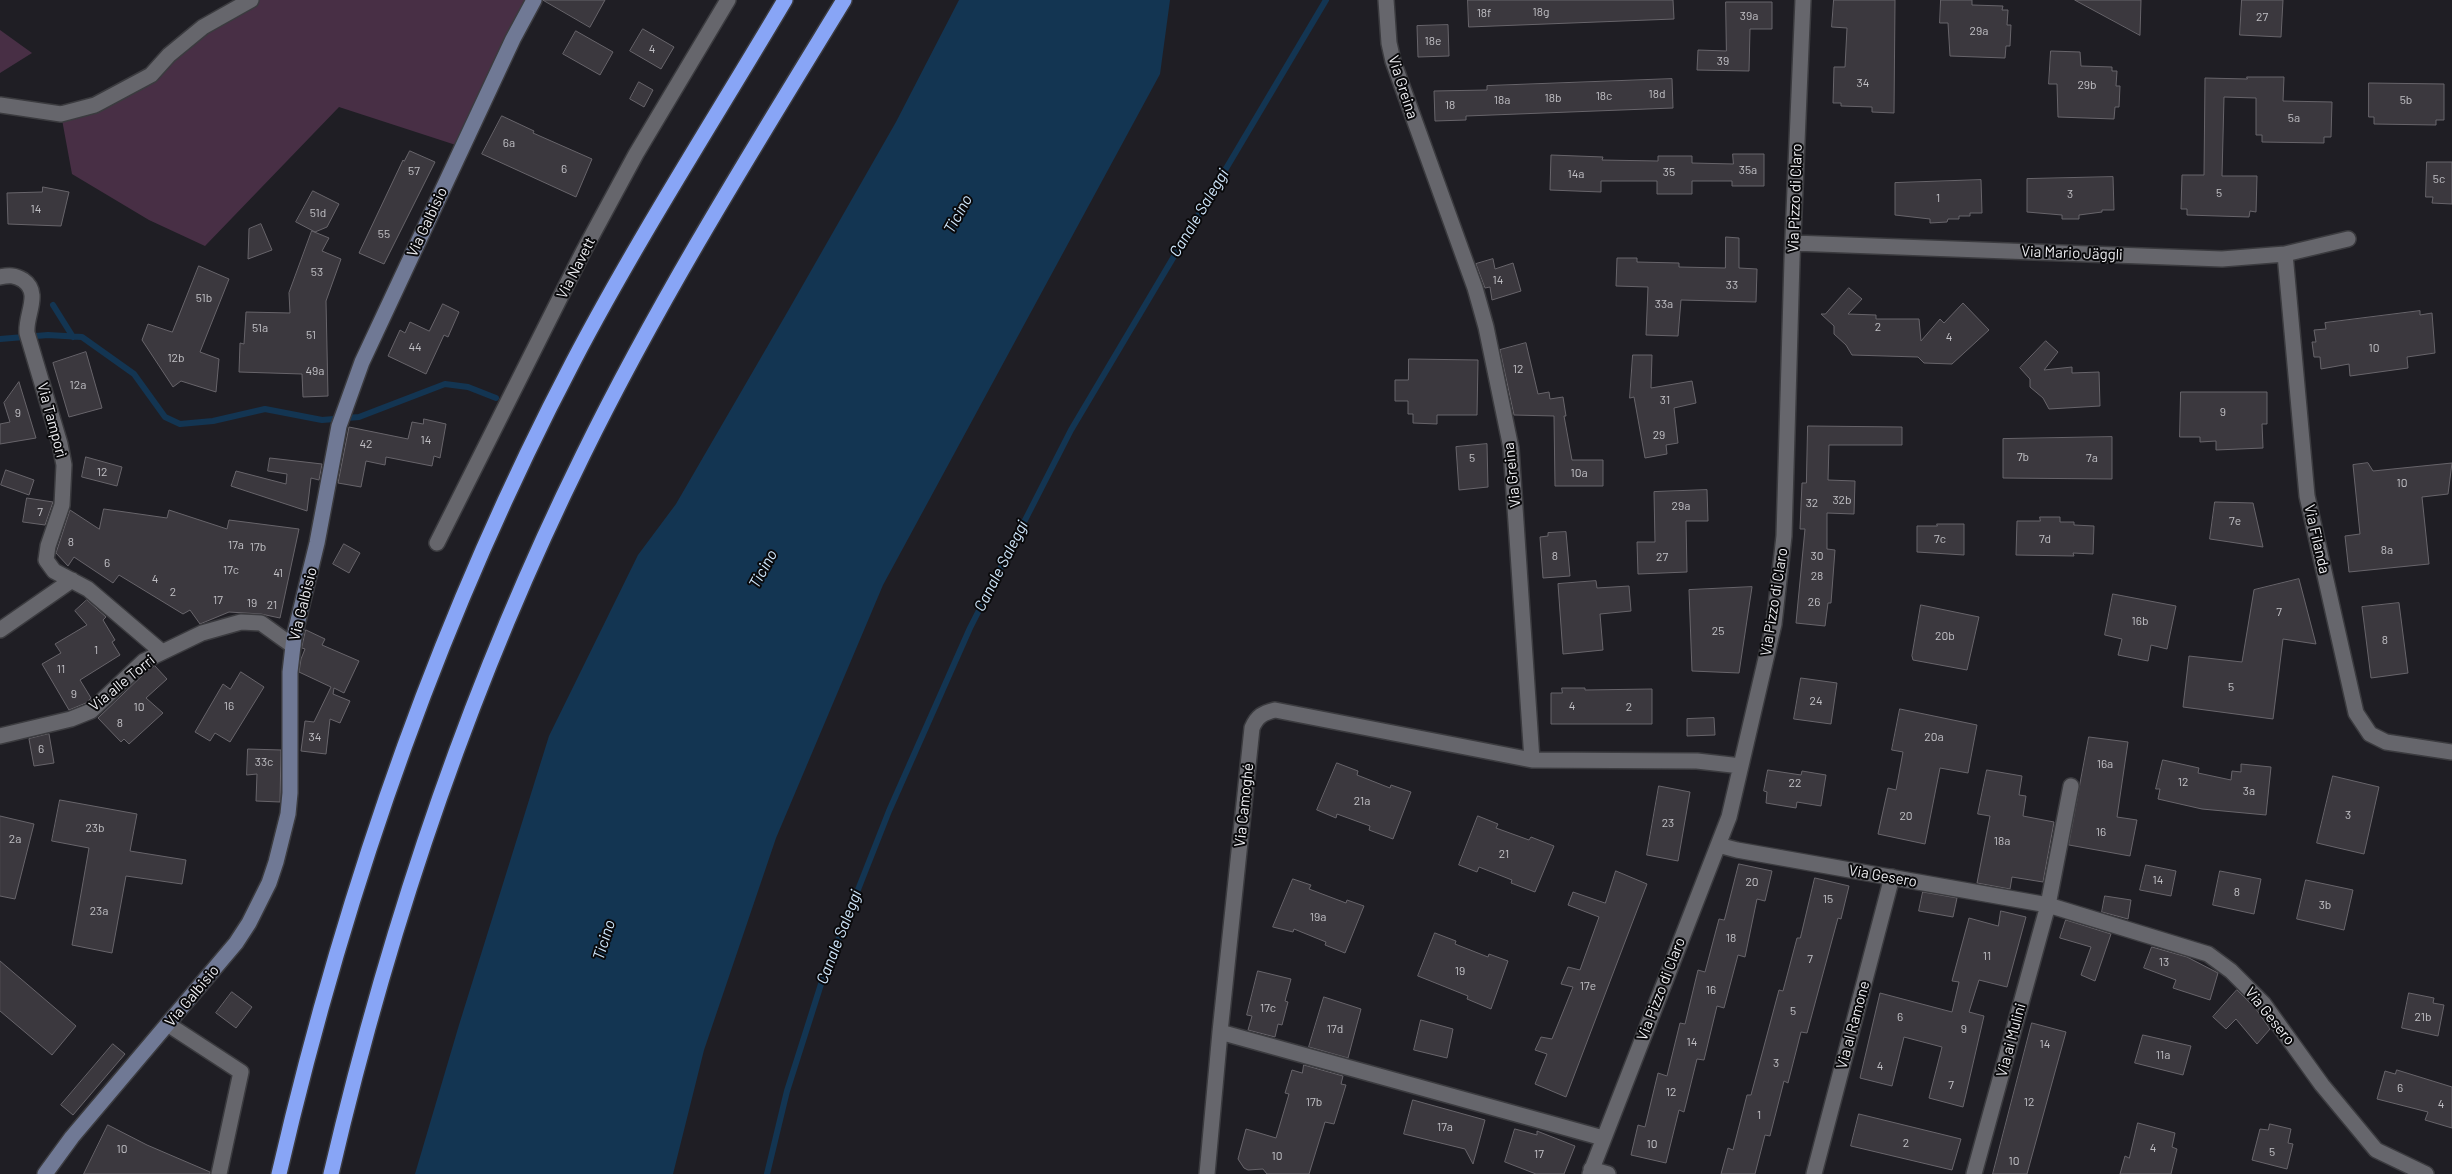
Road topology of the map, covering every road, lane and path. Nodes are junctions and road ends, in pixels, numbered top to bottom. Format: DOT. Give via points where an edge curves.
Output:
graph roads {
  1 [pos="251,0"];
  2 [pos="534,0"];
  3 [pos="728,0"];
  4 [pos="786,0"];
  5 [pos="844,0"];
  6 [pos="1386,0"];
  7 [pos="1803,0"];
  8 [pos="0,105"];
  9 [pos="2348,239"];
  10 [pos="1793,243"];
  11 [pos="2285,254"];
  12 [pos="0,277"];
  13 [pos="437,543"];
  14 [pos="72,580"];
  15 [pos="0,630"];
  16 [pos="293,646"];
  17 [pos="162,652"];
  18 [pos="0,736"];
  19 [pos="2452,752"];
  20 [pos="1532,760"];
  21 [pos="1741,766"];
  22 [pos="2071,786"];
  23 [pos="1718,845"];
  24 [pos="1892,877"];
  25 [pos="2048,905"];
  26 [pos="169,1024"];
  27 [pos="1220,1032"];
  28 [pos="1603,1138"];
  29 [pos="1590,1172"];
  30 [pos="45,1174"];
  31 [pos="219,1174"];
  32 [pos="279,1174"];
  33 [pos="331,1174"];
  34 [pos="1208,1174"];
  35 [pos="1608,1174"];
  36 [pos="1814,1174"];
  37 [pos="1974,1174"];
  38 [pos="2426,1174"];
  1 -- 8 [label="street" via="203,27 151,75 95,105 61,114"];
  2 -- 16 [label="street, Via Galbisio" via="504,57 362,362 341,420 316,551"];
  3 -- 13 [label="street, Via Navett" via="636,154 583,252"];
  4 -- 32 [label="highway" via="674,184 573,362 498,516 406,742 363,866 313,1035"];
  5 -- 33 [label="highway" via="730,186 655,318 583,455 519,594 452,761 416,864 376,993"];
  6 -- 20 [label="street, Via Greina" via="1393,61 1475,288 1511,448"];
  7 -- 10 [label="street, Via Pizzo di Claro"];
  9 -- 11 [label="street, Via Mario Jäggli"];
  10 -- 11 [label="street, Via Mario Jäggli" via="2222,259"];
  10 -- 21 [label="street, Via Pizzo di Claro" via="1784,536 1774,624"];
  11 -- 19 [label="street, Via Filanda" via="2307,496 2356,713 2370,734 2386,742"];
  12 -- 14 [label="street, Via Tamporì" via="14,275 27,282 33,295 27,318 29,339 64,465 62,505 46,560 54,571"];
  14 -- 15 [label="street"];
  14 -- 17 [label="street, Via Tamporì" via="88,589"];
  16 -- 17 [label="street, Via alle Torri" via="261,623 241,622 202,633"];
  16 -- 26 [label="street, Via Galbisio" via="290,793 276,862 249,923 215,970"];
  17 -- 18 [label="street, Via alle Torri" via="144,661 91,711 71,720"];
  20 -- 21 [label="street" via="1698,761"];
  20 -- 27 [label="street, Via Camoghé" via="1275,710 1261,714 1252,728"];
  21 -- 23 [label="street, Via Pizzo di Claro" via="1729,817"];
  22 -- 25 [label="street"];
  23 -- 24 [label="street, Via Gesero"];
  23 -- 28 [label="street, Via Pizzo di Claro"];
  24 -- 25 [label="street, Via Gesero"];
  24 -- 36 [label="street, Via al Ramone"];
  25 -- 37 [label="street, Via ai Mulini"];
  25 -- 38 [label="street, Via Gesero" via="2208,954 2231,971 2263,1003 2327,1092 2376,1150"];
  26 -- 30 [label="street, Via Galbisio" via="72,1137"];
  26 -- 31 [label="street" via="241,1072"];
  27 -- 28 [label="street"];
  27 -- 34 [label="street, Via Camoghé"];
  28 -- 29 [label="street, Via Pizzo di Claro"];
  29 -- 35 [label="street"];
}
